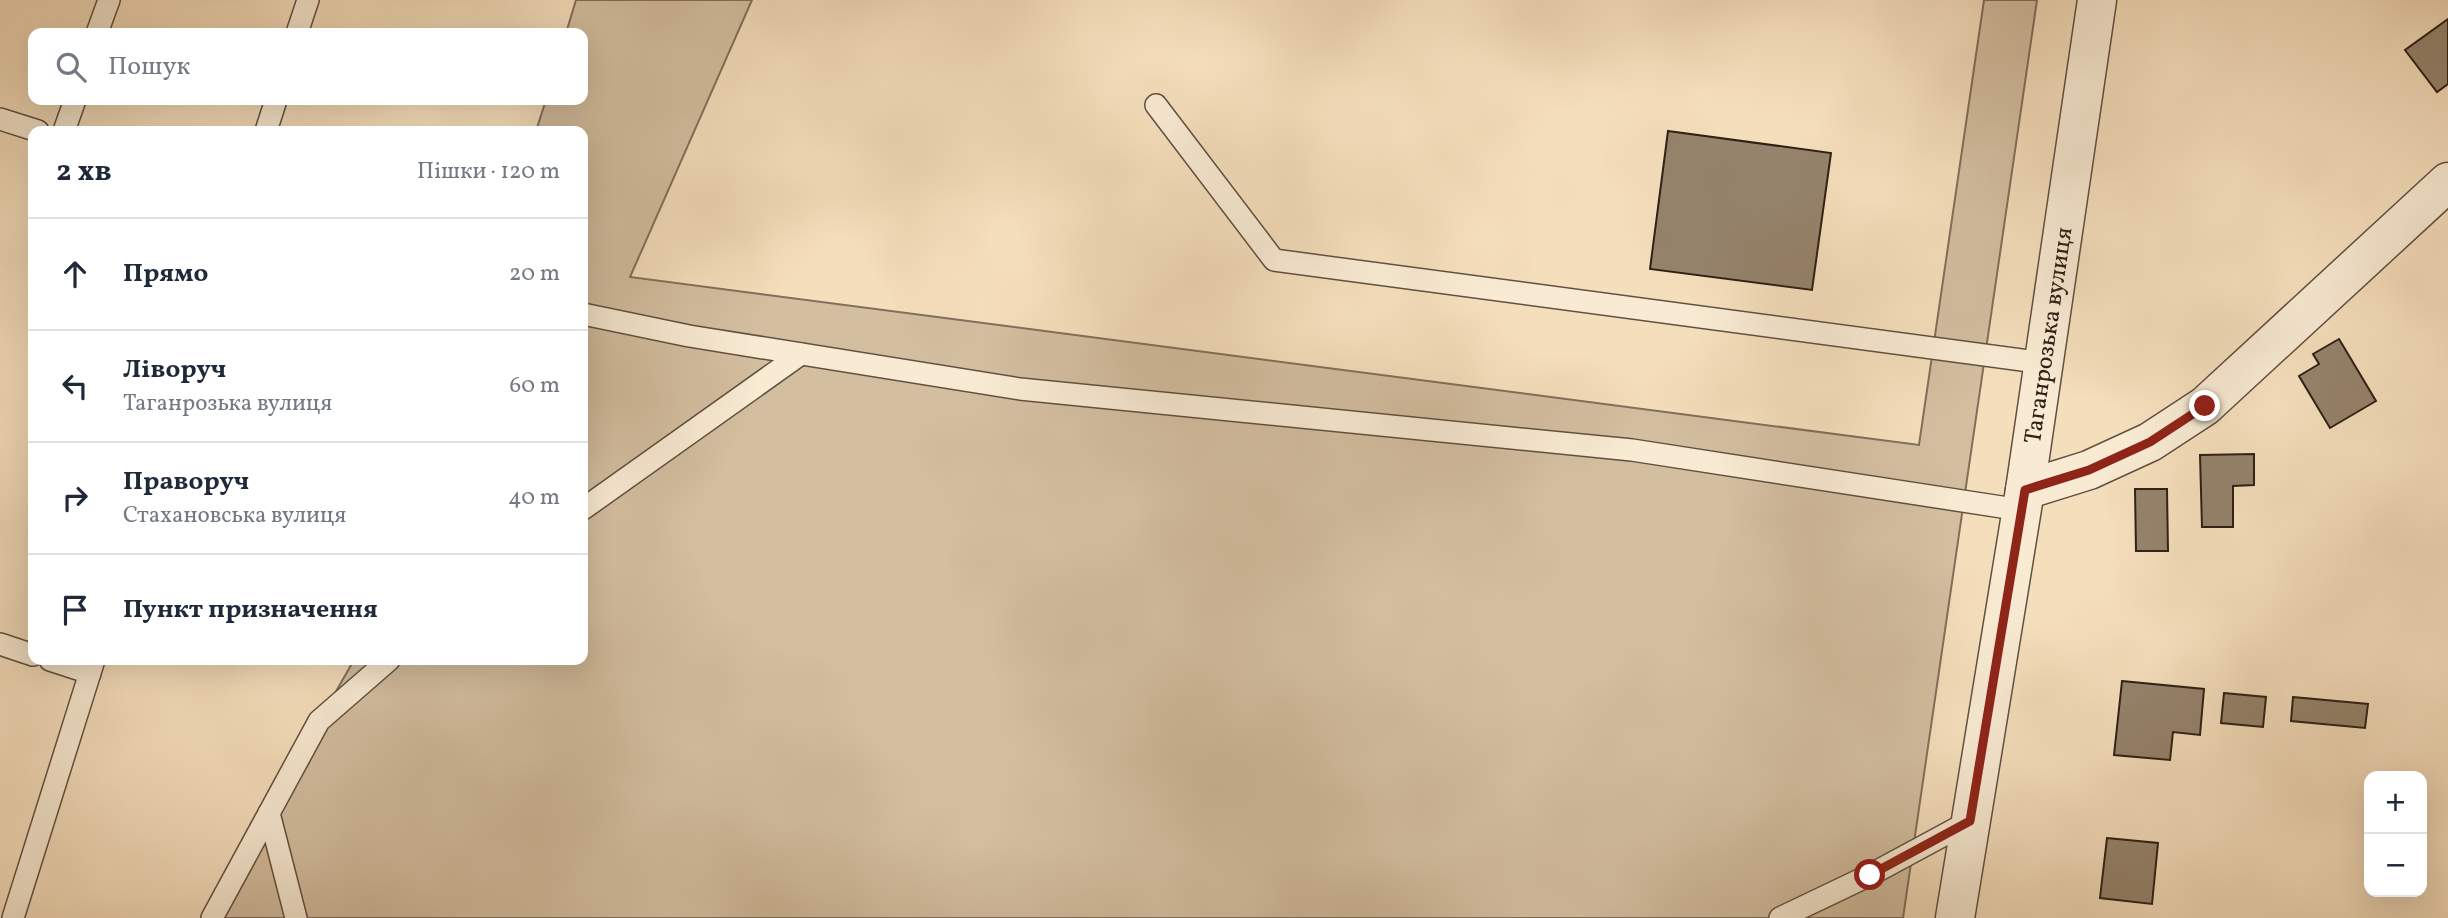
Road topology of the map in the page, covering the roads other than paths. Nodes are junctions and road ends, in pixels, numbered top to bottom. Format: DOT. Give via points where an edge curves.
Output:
graph roads {
  1 [pos="108,0"];
  2 [pos="308,0"];
  3 [pos="2097,0"];
  4 [pos="99,28"];
  5 [pos="300,28"];
  6 [pos="73,105"];
  7 [pos="274,105"];
  8 [pos="1156,105"];
  9 [pos="0,119"];
  10 [pos="66,126"];
  11 [pos="268,126"];
  12 [pos="28,128"];
  13 [pos="2448,182"];
  14 [pos="588,315"];
  15 [pos="801,354"];
  16 [pos="2044,363"];
  17 [pos="2023,500"];
  18 [pos="588,505"];
  19 [pos="0,644"];
  20 [pos="28,652"];
  21 [pos="383,665"];
  22 [pos="92,666"];
  23 [pos="269,813"];
  24 [pos="1970,821"];
  25 [pos="13,918"];
  26 [pos="212,918"];
  27 [pos="296,918"];
  28 [pos="1780,918"];
  29 [pos="1955,918"];
  1 -- 4 [label="lane"];
  2 -- 5 [label="lane"];
  3 -- 16 [label="street, Таганрозька вулиця"];
  6 -- 10 [label="lane"];
  7 -- 11 [label="lane"];
  8 -- 16 [label="lane" via="1274,260"];
  9 -- 12 [label="lane"];
  13 -- 17 [label="street" via="2205,406 2150,442"];
  14 -- 15 [label="lane"];
  15 -- 17 [label="lane" via="1020,389 1632,450"];
  15 -- 18 [label="lane"];
  16 -- 17 [label="street, Таганрозька вулиця"];
  17 -- 24 [label="street, Таганрозька вулиця"];
  19 -- 20 [label="lane"];
  21 -- 23 [label="lane" via="318,721"];
  22 -- 25 [label="lane"];
  23 -- 26 [label="lane"];
  23 -- 27 [label="lane"];
  24 -- 28 [label="lane"];
  24 -- 29 [label="street, Таганрозька вулиця"];
}
